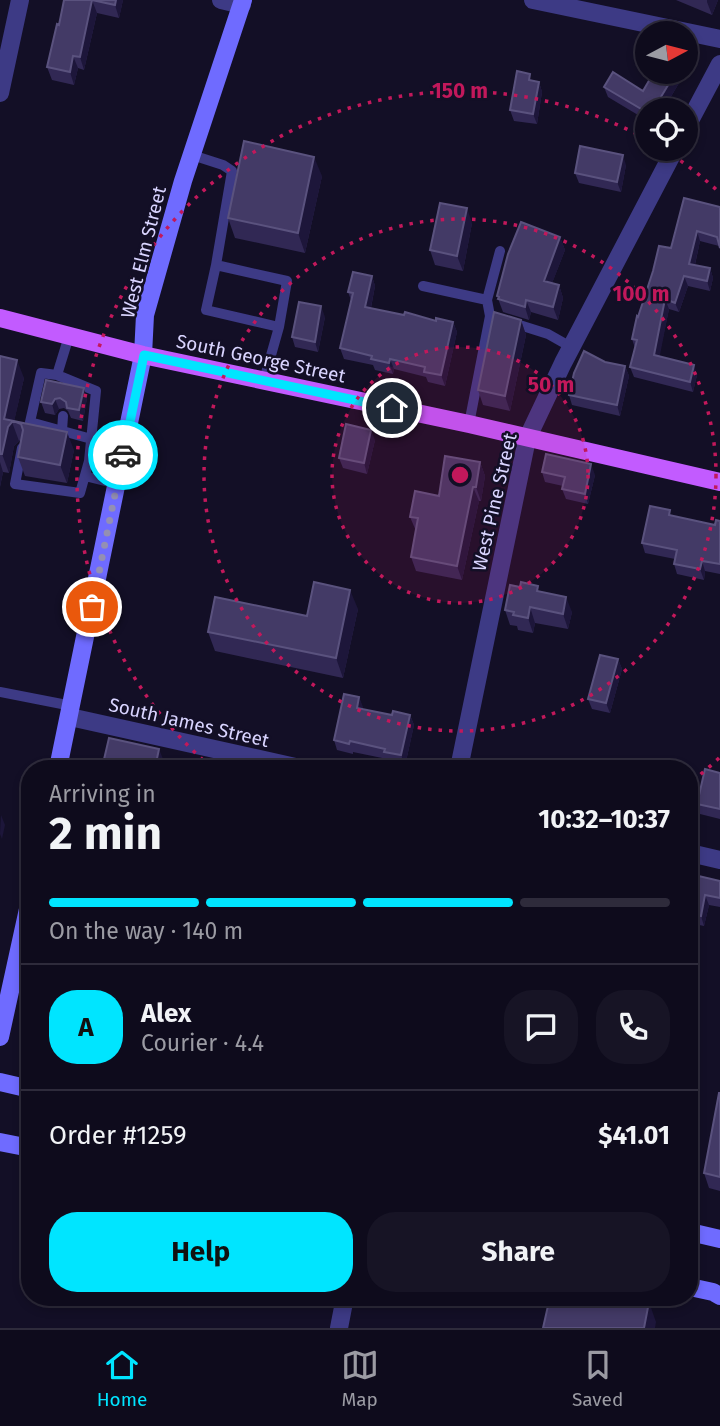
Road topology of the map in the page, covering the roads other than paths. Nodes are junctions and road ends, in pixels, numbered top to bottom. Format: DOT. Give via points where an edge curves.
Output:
graph roads {
  1 [pos="20,0"];
  2 [pos="221,0"];
  3 [pos="533,0"];
  4 [pos="242,3"];
  5 [pos="720,39"];
  6 [pos="720,64"];
  7 [pos="0,93"];
  8 [pos="712,97"];
  9 [pos="698,114"];
  10 [pos="192,155"];
  11 [pos="670,161"];
  12 [pos="500,251"];
  13 [pos="216,265"];
  14 [pos="424,286"];
  15 [pos="487,300"];
  16 [pos="490,316"];
  17 [pos="0,318"];
  18 [pos="279,327"];
  19 [pos="69,336"];
  20 [pos="571,347"];
  21 [pos="144,355"];
  22 [pos="57,375"];
  23 [pos="264,380"];
  24 [pos="70,381"];
  25 [pos="67,394"];
  26 [pos="63,416"];
  27 [pos="469,424"];
  28 [pos="62,431"];
  29 [pos="527,439"];
  30 [pos="91,440"];
  31 [pos="22,448"];
  32 [pos="124,449"];
  33 [pos="85,476"];
  34 [pos="720,482"];
  35 [pos="117,484"];
  36 [pos="0,692"];
  37 [pos="71,711"];
  38 [pos="60,760"];
  39 [pos="268,760"];
  40 [pos="461,760"];
  41 [pos="698,855"];
  42 [pos="720,860"];
  43 [pos="21,942"];
  44 [pos="0,1037"];
  45 [pos="0,1082"];
  46 [pos="21,1087"];
  47 [pos="0,1142"];
  48 [pos="21,1146"];
  49 [pos="698,1234"];
  50 [pos="720,1239"];
  51 [pos="698,1289"];
  52 [pos="720,1296"];
  53 [pos="343,1306"];
  54 [pos="339,1328"];
  1 -- 7 [label="street"];
  2 -- 4 [label="street"];
  3 -- 5 [label="street"];
  4 -- 10 [label="street, West Elm Street"];
  6 -- 8 [label="street"];
  8 -- 9 [label="street"];
  10 -- 13 [label="lane" via="232,172"];
  10 -- 21 [label="street, West Elm Street" via="145,315"];
  11 -- 20 [label="street, West Pine Street"];
  12 -- 15 [label="lane"];
  13 -- 18 [label="lane" via="287,281"];
  13 -- 18 [label="lane" via="206,310"];
  14 -- 15 [label="lane"];
  15 -- 16 [label="lane"];
  16 -- 20 [label="lane" via="548,334"];
  16 -- 27 [label="lane"];
  17 -- 19 [label="main road, South George Street"];
  18 -- 23 [label="lane"];
  19 -- 21 [label="main road, South George Street"];
  19 -- 22 [label="lane"];
  20 -- 29 [label="street, West Pine Street"];
  21 -- 23 [label="main road, South George Street"];
  21 -- 32 [label="street, West Elm Street"];
  22 -- 24 [label="lane"];
  22 -- 28 [label="lane" via="41,373 30,422"];
  23 -- 27 [label="main road, South George Street"];
  24 -- 25 [label="lane"];
  24 -- 30 [label="lane" via="96,391"];
  26 -- 28 [label="lane"];
  27 -- 29 [label="main road, South George Street"];
  28 -- 30 [label="lane"];
  29 -- 34 [label="main road, South George Street"];
  29 -- 40 [label="street, West Pine Street"];
  30 -- 32 [label="lane"];
  30 -- 33 [label="lane"];
  31 -- 33 [label="lane" via="15,484 80,493"];
  32 -- 35 [label="street, West Elm Street"];
  33 -- 35 [label="lane"];
  35 -- 37 [label="street, West Elm Street"];
  36 -- 37 [label="lane"];
  37 -- 38 [label="street, West Elm Street"];
  37 -- 39 [label="street, South James Street"];
  41 -- 42 [label="street"];
  43 -- 44 [label="street"];
  45 -- 46 [label="street"];
  47 -- 48 [label="street"];
  49 -- 50 [label="street"];
  51 -- 52 [label="street"];
  53 -- 54 [label="street"];
}
